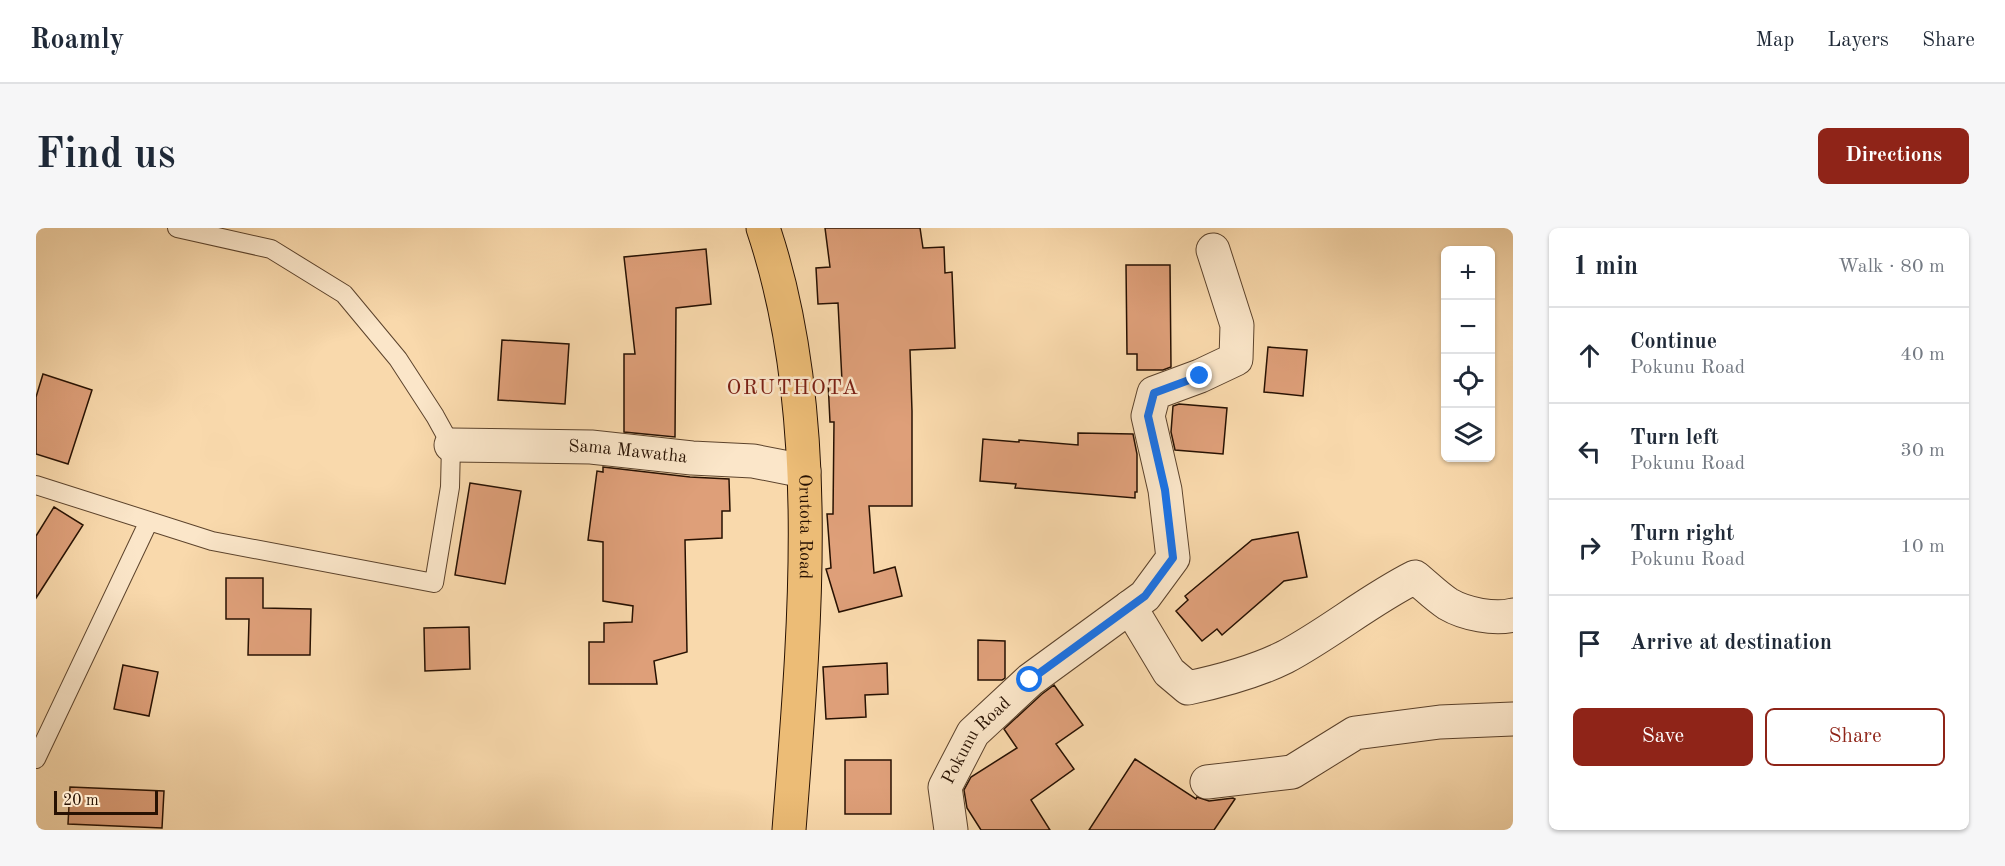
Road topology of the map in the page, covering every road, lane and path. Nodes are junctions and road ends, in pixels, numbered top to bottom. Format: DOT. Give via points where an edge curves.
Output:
graph roads {
  1 [pos="177,228"];
  2 [pos="763,228"];
  3 [pos="1213,250"];
  4 [pos="451,445"];
  5 [pos="804,471"];
  6 [pos="36,485"];
  7 [pos="149,521"];
  8 [pos="1130,607"];
  9 [pos="1513,615"];
  10 [pos="1513,719"];
  11 [pos="36,759"];
  12 [pos="1207,782"];
  13 [pos="789,830"];
  14 [pos="951,830"];
  1 -- 4 [label="lane" via="271,249 344,294 398,359"];
  2 -- 5 [label="main road, Orutota Road" via="788,319"];
  3 -- 8 [label="street, Pokunu Road" via="1237,325 1236,359 1154,393 1148,416 1165,490 1173,558 1145,596"];
  4 -- 5 [label="street, Sama Mawatha" via="591,447 753,461"];
  4 -- 7 [label="lane" via="450,487 434,583 212,541"];
  5 -- 13 [label="main road, Orutota Road" via="805,565"];
  6 -- 7 [label="lane"];
  7 -- 11 [label="lane"];
  8 -- 9 [label="street" via="1169,672 1188,688 1226,680 1284,657 1415,577 1449,605 1478,615"];
  8 -- 14 [label="street, Pokunu Road" via="1030,680 973,733 945,787"];
  10 -- 12 [label="street" via="1440,722 1355,733 1292,772"];
}
